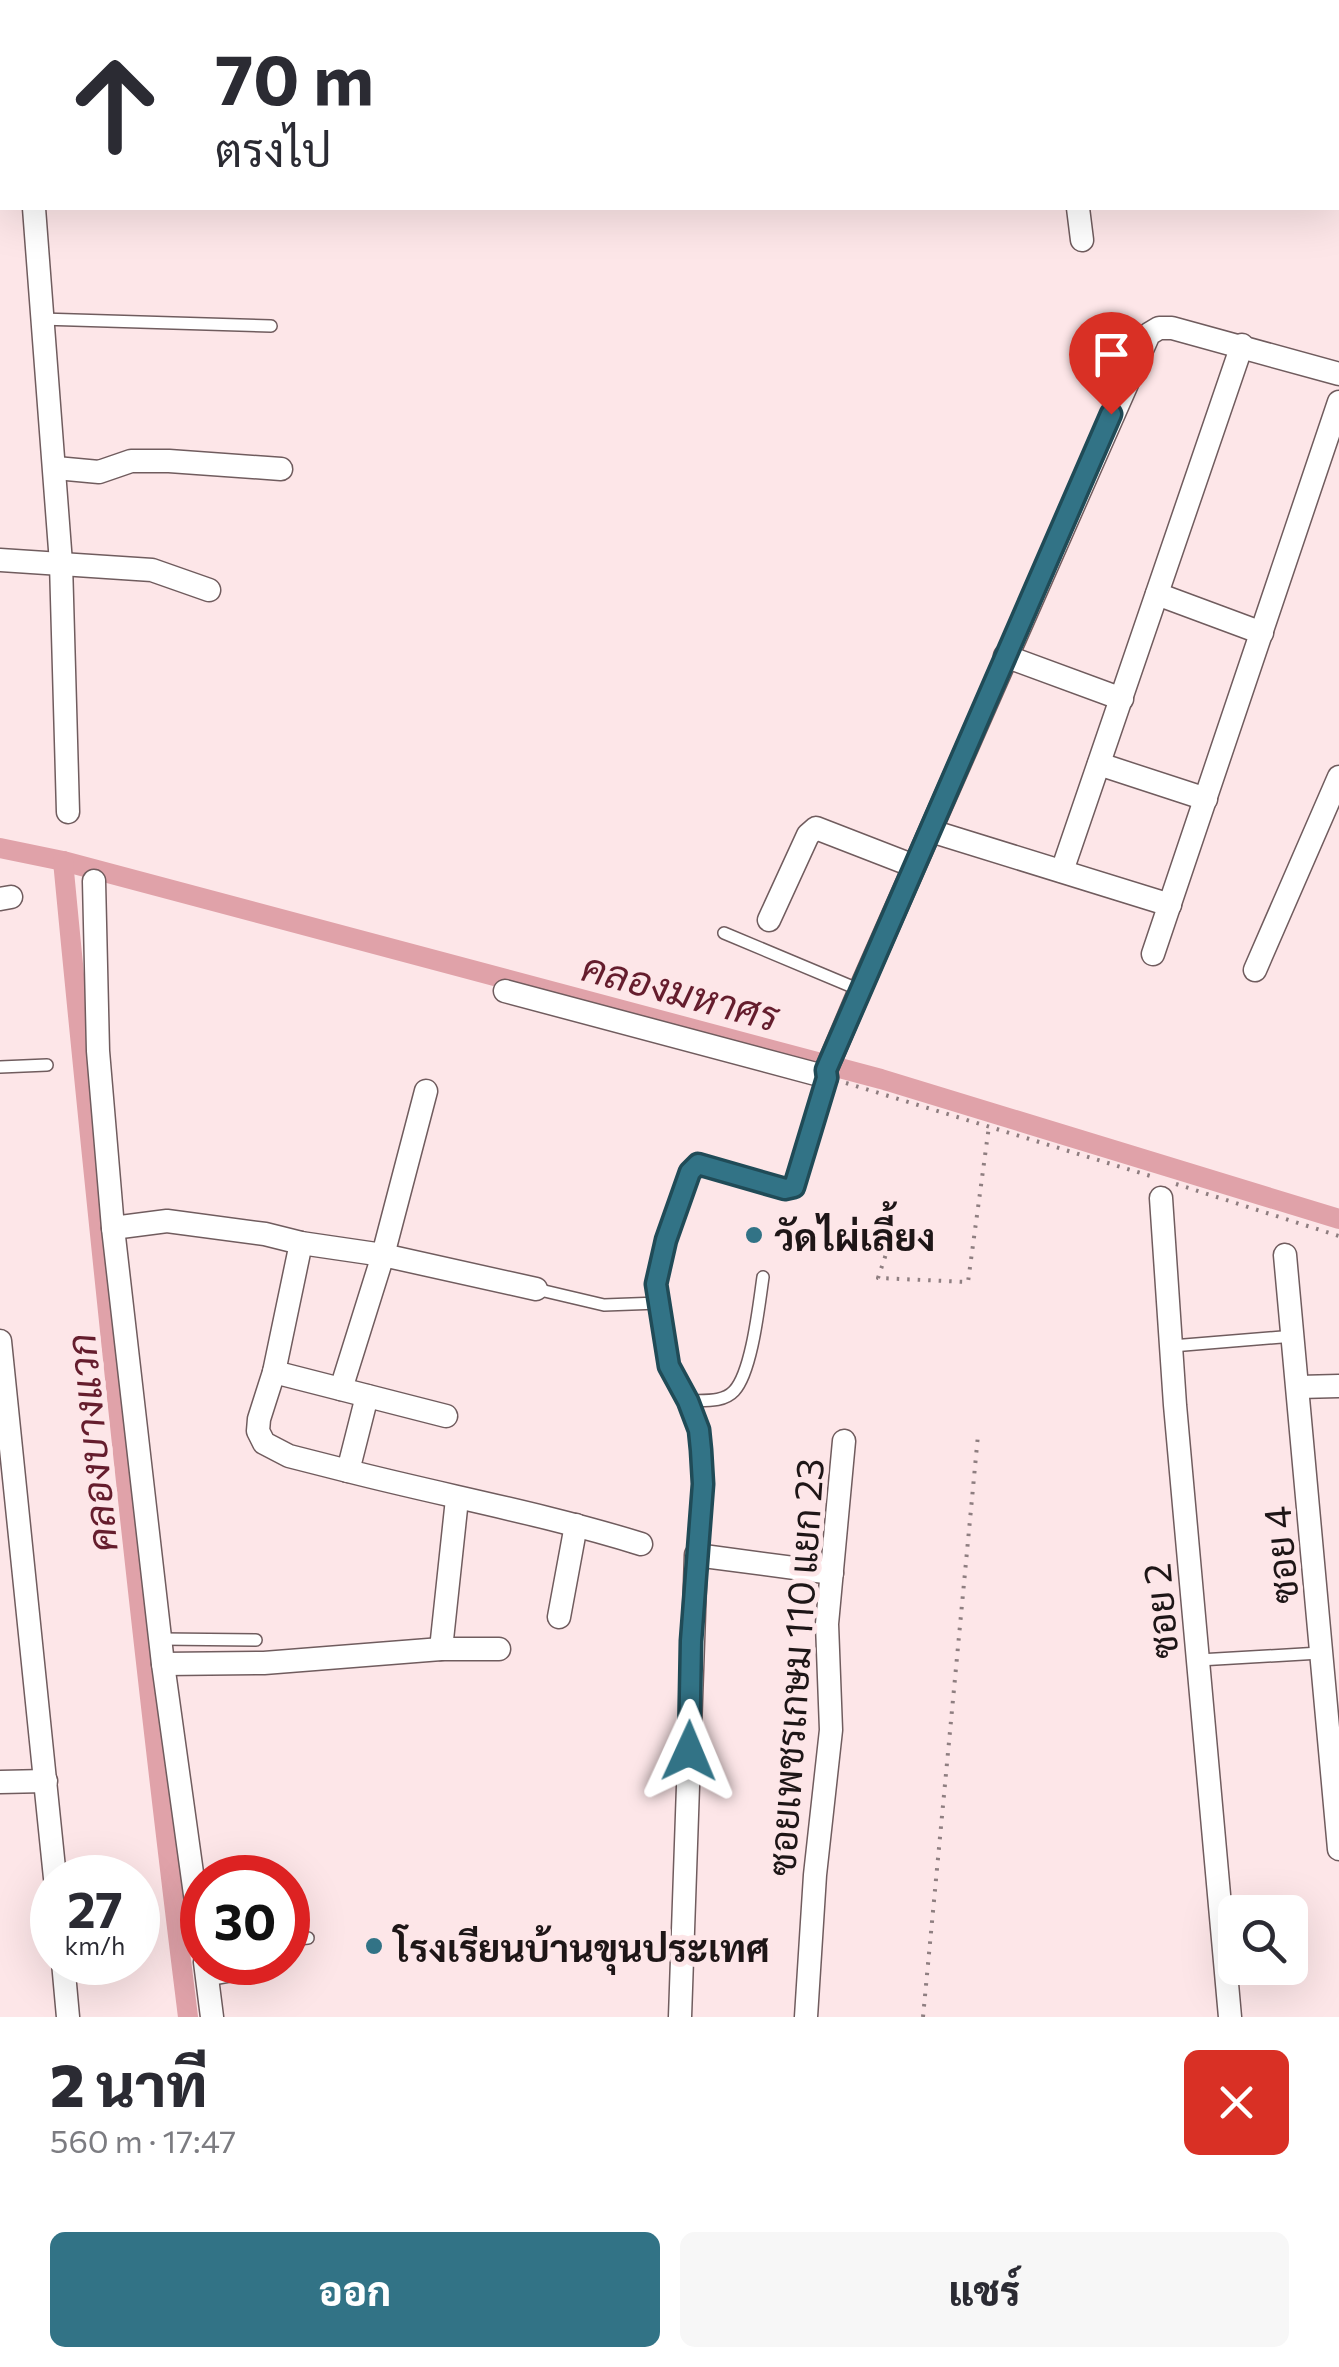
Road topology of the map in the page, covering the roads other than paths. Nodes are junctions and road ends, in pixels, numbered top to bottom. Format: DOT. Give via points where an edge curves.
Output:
graph roads {
  1 [pos="34,210"];
  2 [pos="1078,210"];
  3 [pos="1082,240"];
  4 [pos="41,319"];
  5 [pos="270,326"];
  6 [pos="1242,345"];
  7 [pos="1339,374"];
  8 [pos="1339,402"];
  9 [pos="56,468"];
  10 [pos="281,469"];
  11 [pos="4,560"];
  12 [pos="55,563"];
  13 [pos="209,590"];
  14 [pos="1157,594"];
  15 [pos="1262,633"];
  16 [pos="1005,656"];
  17 [pos="1122,700"];
  18 [pos="1099,764"];
  19 [pos="1339,777"];
  20 [pos="1206,799"];
  21 [pos="68,812"];
  22 [pos="931,832"];
  23 [pos="914,866"];
  24 [pos="1062,871"];
  25 [pos="94,881"];
  26 [pos="1170,905"];
  27 [pos="769,920"];
  28 [pos="724,933"];
  29 [pos="1154,954"];
  30 [pos="1255,970"];
  31 [pos="860,990"];
  32 [pos="506,991"];
  33 [pos="47,1065"];
  34 [pos="829,1066"];
  35 [pos="0,1067"];
  36 [pos="426,1091"];
  37 [pos="1162,1198"];
  38 [pos="113,1228"];
  39 [pos="302,1243"];
  40 [pos="383,1255"];
  41 [pos="1285,1256"];
  42 [pos="763,1277"];
  43 [pos="536,1290"];
  44 [pos="658,1303"];
  45 [pos="1294,1336"];
  46 [pos="0,1341"];
  47 [pos="1172,1346"];
  48 [pos="274,1372"];
  49 [pos="1299,1386"];
  50 [pos="1339,1386"];
  51 [pos="341,1389"];
  52 [pos="366,1396"];
  53 [pos="688,1401"];
  54 [pos="446,1416"];
  55 [pos="844,1441"];
  56 [pos="348,1471"];
  57 [pos="457,1499"];
  58 [pos="576,1525"];
  59 [pos="642,1544"];
  60 [pos="696,1555"];
  61 [pos="832,1573"];
  62 [pos="559,1617"];
  63 [pos="160,1639"];
  64 [pos="256,1640"];
  65 [pos="441,1649"];
  66 [pos="498,1649"];
  67 [pos="1320,1653"];
  68 [pos="1199,1660"];
  69 [pos="163,1664"];
  70 [pos="46,1781"];
  71 [pos="0,1782"];
  72 [pos="1339,1849"];
  73 [pos="53,1855"];
  74 [pos="190,1855"];
  75 [pos="65,1985"];
  76 [pos="208,1985"];
  77 [pos="68,2017"];
  78 [pos="212,2017"];
  79 [pos="680,2017"];
  80 [pos="806,2017"];
  81 [pos="1230,2017"];
  1 -- 4 [label="street"];
  2 -- 3 [label="street"];
  4 -- 5 [label="lane"];
  4 -- 9 [label="street"];
  6 -- 7 [label="street"];
  6 -- 14 [label="street"];
  6 -- 16 [label="street" via="1172,328 1149,334"];
  8 -- 15 [label="street"];
  9 -- 10 [label="street" via="99,472 130,461 169,461"];
  9 -- 12 [label="street"];
  11 -- 12 [label="street"];
  12 -- 13 [label="street" via="152,570"];
  12 -- 21 [label="street"];
  14 -- 15 [label="street"];
  14 -- 17 [label="street"];
  15 -- 20 [label="street"];
  16 -- 17 [label="street"];
  16 -- 22 [label="street"];
  17 -- 18 [label="street"];
  18 -- 20 [label="street"];
  18 -- 24 [label="street"];
  19 -- 30 [label="street"];
  20 -- 26 [label="street"];
  22 -- 23 [label="street"];
  22 -- 24 [label="street"];
  23 -- 27 [label="street" via="816,828"];
  23 -- 31 [label="street"];
  24 -- 26 [label="street"];
  25 -- 38 [label="street" via="98,1051"];
  26 -- 29 [label="street"];
  28 -- 31 [label="lane"];
  31 -- 34 [label="street"];
  32 -- 34 [label="street"];
  33 -- 35 [label="lane"];
  34 -- 44 [label="lane" via="794,1187 698,1164 690,1172 666,1240"];
  36 -- 40 [label="street"];
  37 -- 47 [label="street, ซอย 2"];
  38 -- 39 [label="street" via="167,1221"];
  38 -- 63 [label="street"];
  39 -- 40 [label="street"];
  39 -- 48 [label="street"];
  40 -- 43 [label="street"];
  40 -- 51 [label="street"];
  41 -- 45 [label="street, ซอย 4"];
  42 -- 53 [label="lane" via="754,1340 735,1390 720,1399"];
  43 -- 44 [label="lane" via="604,1305"];
  44 -- 53 [label="lane" via="669,1366"];
  45 -- 47 [label="lane"];
  45 -- 49 [label="street, ซอย 4"];
  46 -- 70 [label="street"];
  47 -- 68 [label="street, ซอย 2"];
  48 -- 51 [label="street"];
  48 -- 56 [label="street" via="258,1419 264,1443"];
  49 -- 50 [label="street"];
  49 -- 67 [label="street, ซอย 4"];
  51 -- 52 [label="street"];
  52 -- 54 [label="street"];
  52 -- 56 [label="street"];
  53 -- 60 [label="lane" via="699,1430 703,1484"];
  55 -- 61 [label="street, ซอยเพชรเกษม 110 แยก 23"];
  56 -- 57 [label="street"];
  57 -- 58 [label="street"];
  57 -- 65 [label="street"];
  58 -- 59 [label="street"];
  58 -- 62 [label="street"];
  60 -- 61 [label="street"];
  60 -- 79 [label="street"];
  61 -- 80 [label="street, ซอยเพชรเกษม 110 แยก 23" via="831,1730"];
  63 -- 64 [label="lane"];
  63 -- 69 [label="street"];
  65 -- 66 [label="street"];
  65 -- 69 [label="street"];
  67 -- 68 [label="lane"];
  67 -- 72 [label="street, ซอย 4"];
  68 -- 81 [label="street, ซอย 2"];
  69 -- 74 [label="street"];
  70 -- 71 [label="street"];
  70 -- 73 [label="street"];
  75 -- 77 [label="street"];
  76 -- 78 [label="street"];
}
